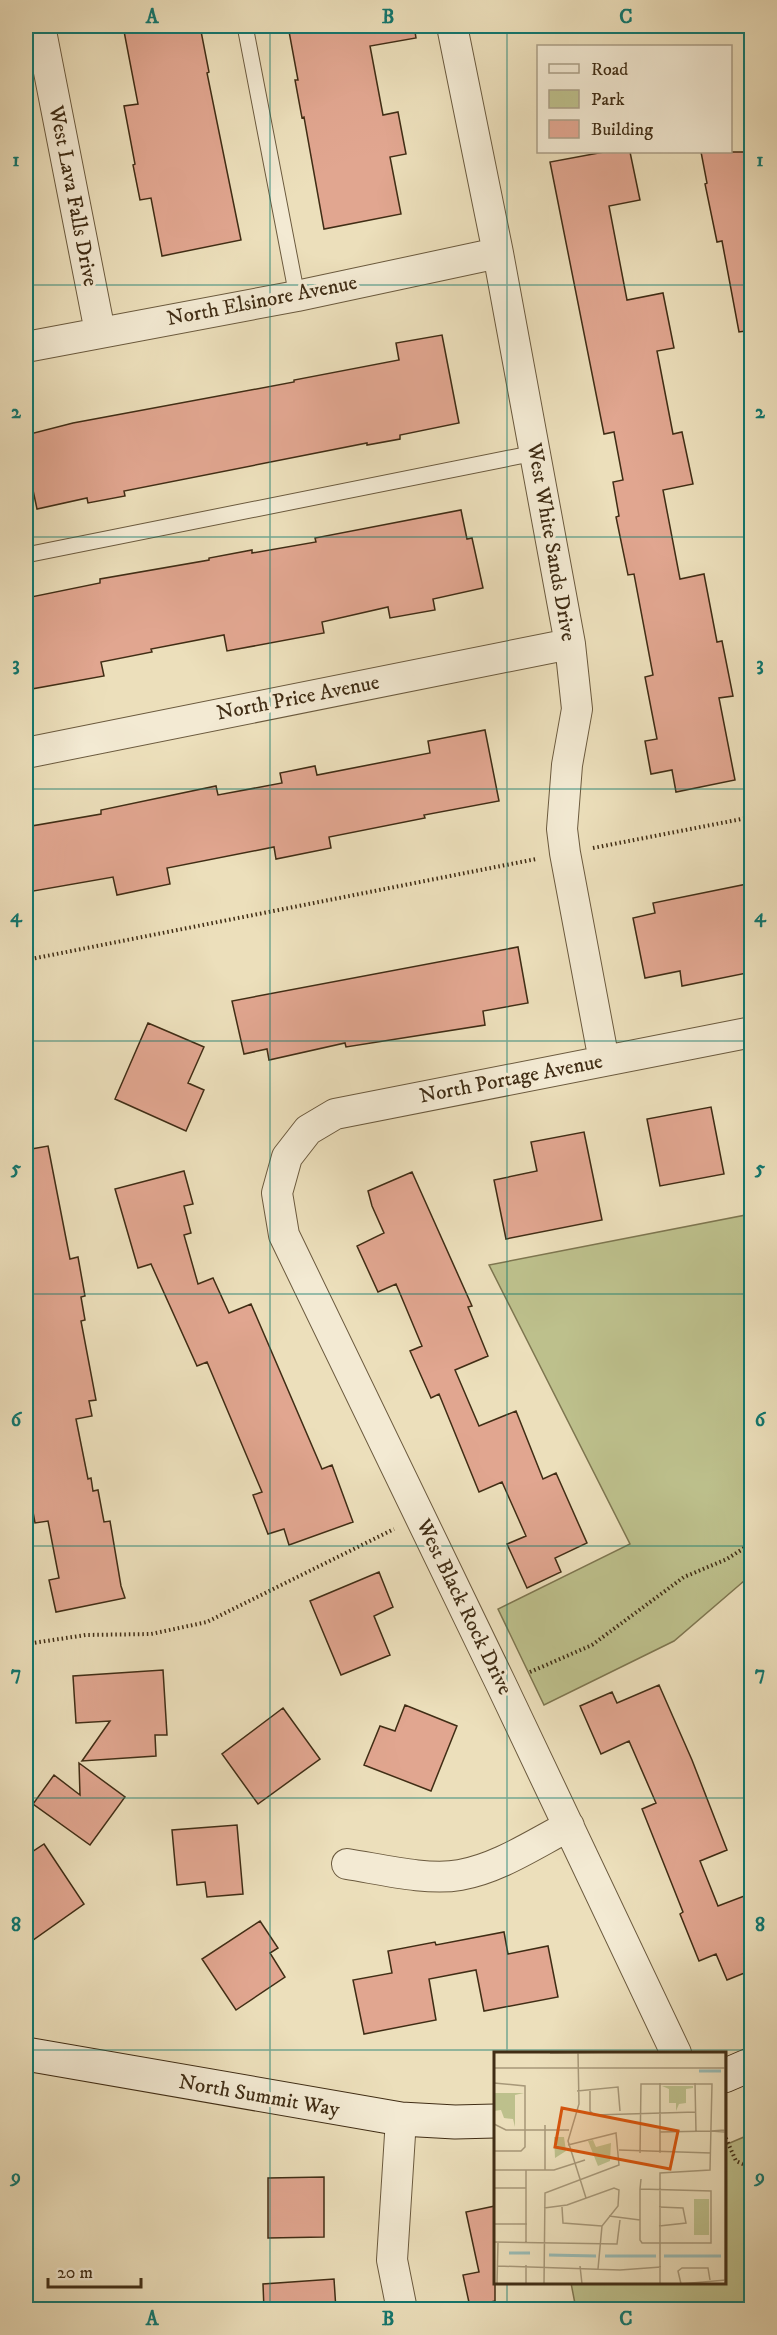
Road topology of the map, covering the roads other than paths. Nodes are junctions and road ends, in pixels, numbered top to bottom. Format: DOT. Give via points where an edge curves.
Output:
graph roads {
  1 [pos="40,26"];
  2 [pos="245,26"];
  3 [pos="452,26"];
  4 [pos="498,254"];
  5 [pos="297,296"];
  6 [pos="100,332"];
  7 [pos="26,347"];
  8 [pos="535,453"];
  9 [pos="26,555"];
  10 [pos="570,644"];
  11 [pos="26,753"];
  12 [pos="752,1032"];
  13 [pos="604,1061"];
  14 [pos="286,1157"];
  15 [pos="569,1826"];
  16 [pos="346,1864"];
  17 [pos="676,2052"];
  18 [pos="26,2054"];
  19 [pos="752,2064"];
  20 [pos="726,2075"];
  21 [pos="401,2119"];
  22 [pos="494,2121"];
  23 [pos="402,2310"];
  1 -- 6 [label="street, West Lava Falls Drive"];
  2 -- 5 [label="lane"];
  3 -- 4 [label="street, West White Sands Drive"];
  4 -- 5 [label="street, North Elsinore Avenue"];
  4 -- 8 [label="street, West White Sands Drive"];
  5 -- 6 [label="street, North Elsinore Avenue"];
  6 -- 7 [label="street, North Elsinore Avenue"];
  8 -- 9 [label="lane"];
  8 -- 10 [label="street, West White Sands Drive"];
  10 -- 11 [label="street, North Price Avenue"];
  10 -- 13 [label="street, West White Sands Drive" via="577,709 562,829"];
  12 -- 13 [label="street, North Portage Avenue"];
  13 -- 14 [label="street, North Portage Avenue" via="335,1114 309,1130"];
  14 -- 15 [label="street, West Black Rock Drive" via="277,1193 284,1235"];
  15 -- 16 [label="street" via="487,1868 459,1876 429,1876"];
  15 -- 17 [label="street, West Black Rock Drive"];
  18 -- 21 [label="street, North Summit Way"];
  19 -- 20 [label="street"];
  21 -- 22 [label="street, North Summit Way"];
  21 -- 23 [label="street" via="392,2260"];
}
